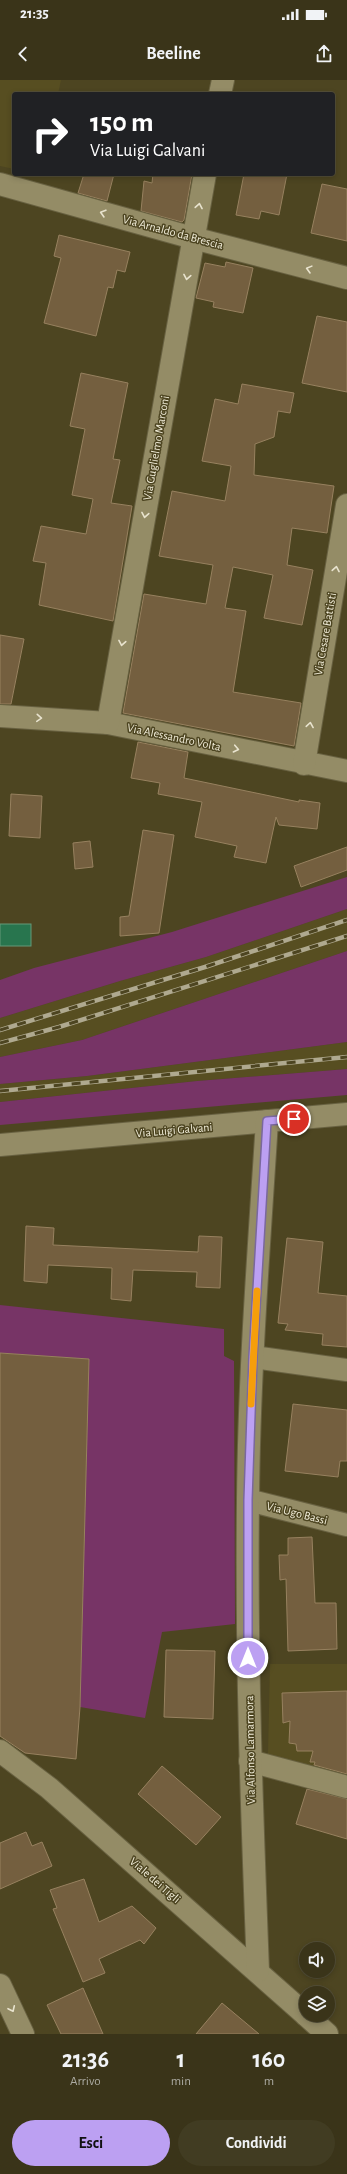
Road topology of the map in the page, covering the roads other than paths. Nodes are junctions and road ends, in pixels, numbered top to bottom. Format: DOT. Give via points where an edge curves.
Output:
graph roads {
  1 [pos="223,80"];
  2 [pos="220,92"];
  3 [pos="205,176"];
  4 [pos="0,184"];
  5 [pos="193,238"];
  6 [pos="347,278"];
  7 [pos="347,505"];
  8 [pos="0,716"];
  9 [pos="108,723"];
  10 [pos="304,764"];
  11 [pos="347,771"];
  12 [pos="347,1114"];
  13 [pos="267,1121"];
  14 [pos="0,1145"];
  15 [pos="253,1357"];
  16 [pos="347,1370"];
  17 [pos="248,1500"];
  18 [pos="347,1525"];
  19 [pos="0,1751"];
  20 [pos="250,1761"];
  21 [pos="347,1787"];
  22 [pos="258,1971"];
  23 [pos="0,1985"];
  24 [pos="299,2009"];
  25 [pos="314,2022"];
  26 [pos="23,2034"];
  27 [pos="327,2034"];
  1 -- 2 [label="street"];
  5 -- 3 [label="street, Via Guglielmo Marconi, one-way"];
  5 -- 4 [label="street, Via Arnaldo da Brescia, one-way"];
  6 -- 5 [label="street, Via Arnaldo da Brescia, one-way"];
  5 -- 9 [label="street, Via Guglielmo Marconi, one-way"];
  10 -- 7 [label="street, Via Cesare Battisti, one-way"];
  8 -- 9 [label="street, Via Alessandro Volta, one-way"];
  9 -- 10 [label="street, Via Alessandro Volta, one-way"];
  10 -- 11 [label="street, Via Alessandro Volta"];
  12 -- 13 [label="street, Via Luigi Galvani"];
  13 -- 14 [label="street, Via Luigi Galvani"];
  13 -- 15 [label="street, Via Alfonso Lamarmora"];
  15 -- 16 [label="street"];
  15 -- 17 [label="street, Via Alfonso Lamarmora"];
  17 -- 18 [label="street, Via Ugo Bassi"];
  17 -- 20 [label="street, Via Alfonso Lamarmora"];
  19 -- 22 [label="street, Viale dei Tigli" via="49,1788"];
  20 -- 21 [label="street"];
  20 -- 22 [label="street, Via Alfonso Lamarmora"];
  22 -- 24 [label="street, Viale dei Tigli"];
  23 -- 26 [label="street, one-way"];
  25 -- 27 [label="street, Viale dei Tigli"];
}
